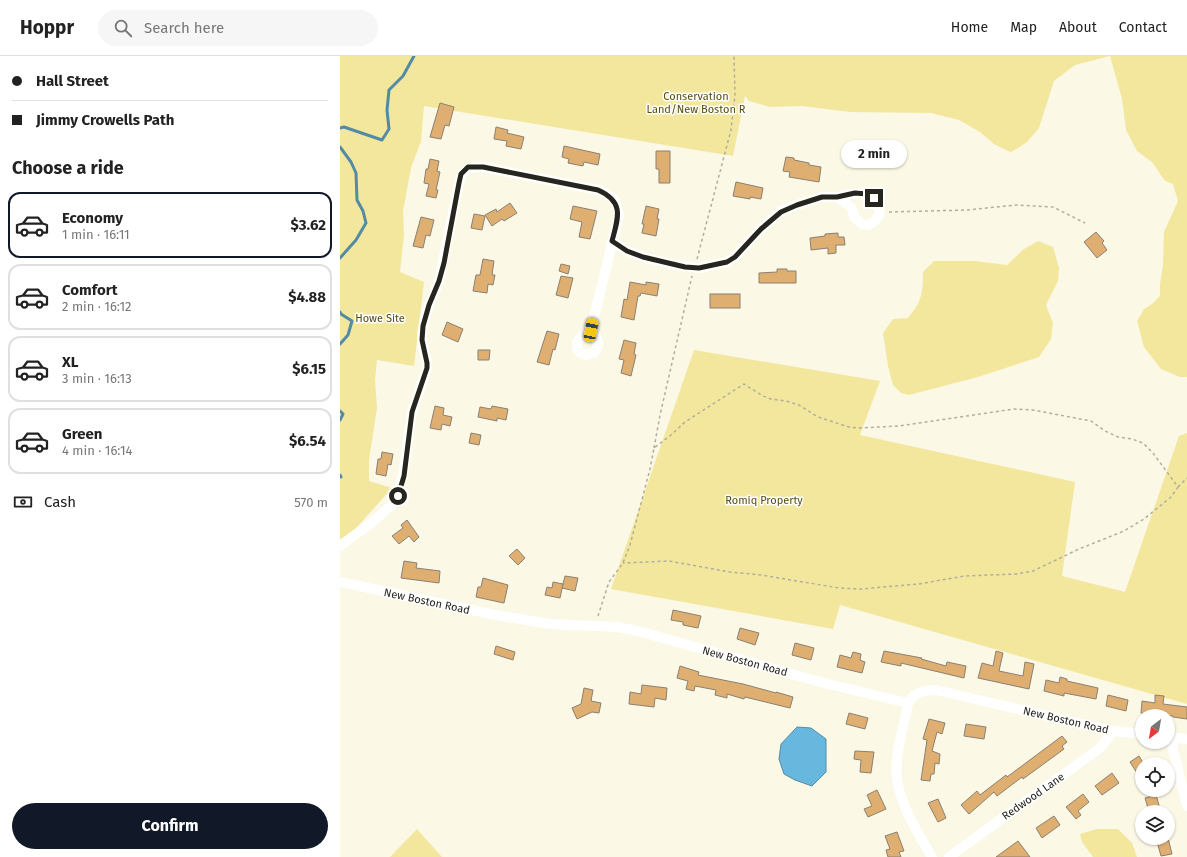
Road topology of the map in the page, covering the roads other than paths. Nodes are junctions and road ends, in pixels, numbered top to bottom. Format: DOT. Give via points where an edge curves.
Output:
graph roads {
  1 [pos="837,197"];
  2 [pos="612,241"];
  3 [pos="591,330"];
  4 [pos="340,546"];
  5 [pos="340,582"];
  6 [pos="908,703"];
  7 [pos="1112,731"];
  8 [pos="1135,733"];
  9 [pos="1175,738"];
  10 [pos="1187,739"];
  11 [pos="1173,749"];
  12 [pos="1187,806"];
  13 [pos="932,857"];
  14 [pos="949,857"];
  1 -- 1 [label="street" via="855,193 867,194 874,198 880,206 875,221 862,224 855,218 851,207"];
  1 -- 2 [label="street" via="822,197 781,212 735,257 727,262 707,267 694,268 643,257 627,251"];
  2 -- 3 [label="street"];
  2 -- 4 [label="street" via="618,215 617,207 614,200 605,193 586,187 479,167 468,167 461,174 442,269 423,326 422,340 427,366 412,412 401,487 393,504"];
  5 -- 6 [label="street, New Boston Road" via="549,624 616,627 638,631 828,684"];
  6 -- 7 [label="street, New Boston Road" via="913,695 926,690 936,690"];
  6 -- 13 [label="street" via="897,778 900,796"];
  7 -- 8 [label="street, New Boston Road"];
  7 -- 14 [label="street, Redwood Lane" via="1100,748"];
  9 -- 10 [label="street"];
  11 -- 12 [label="street"];
}
